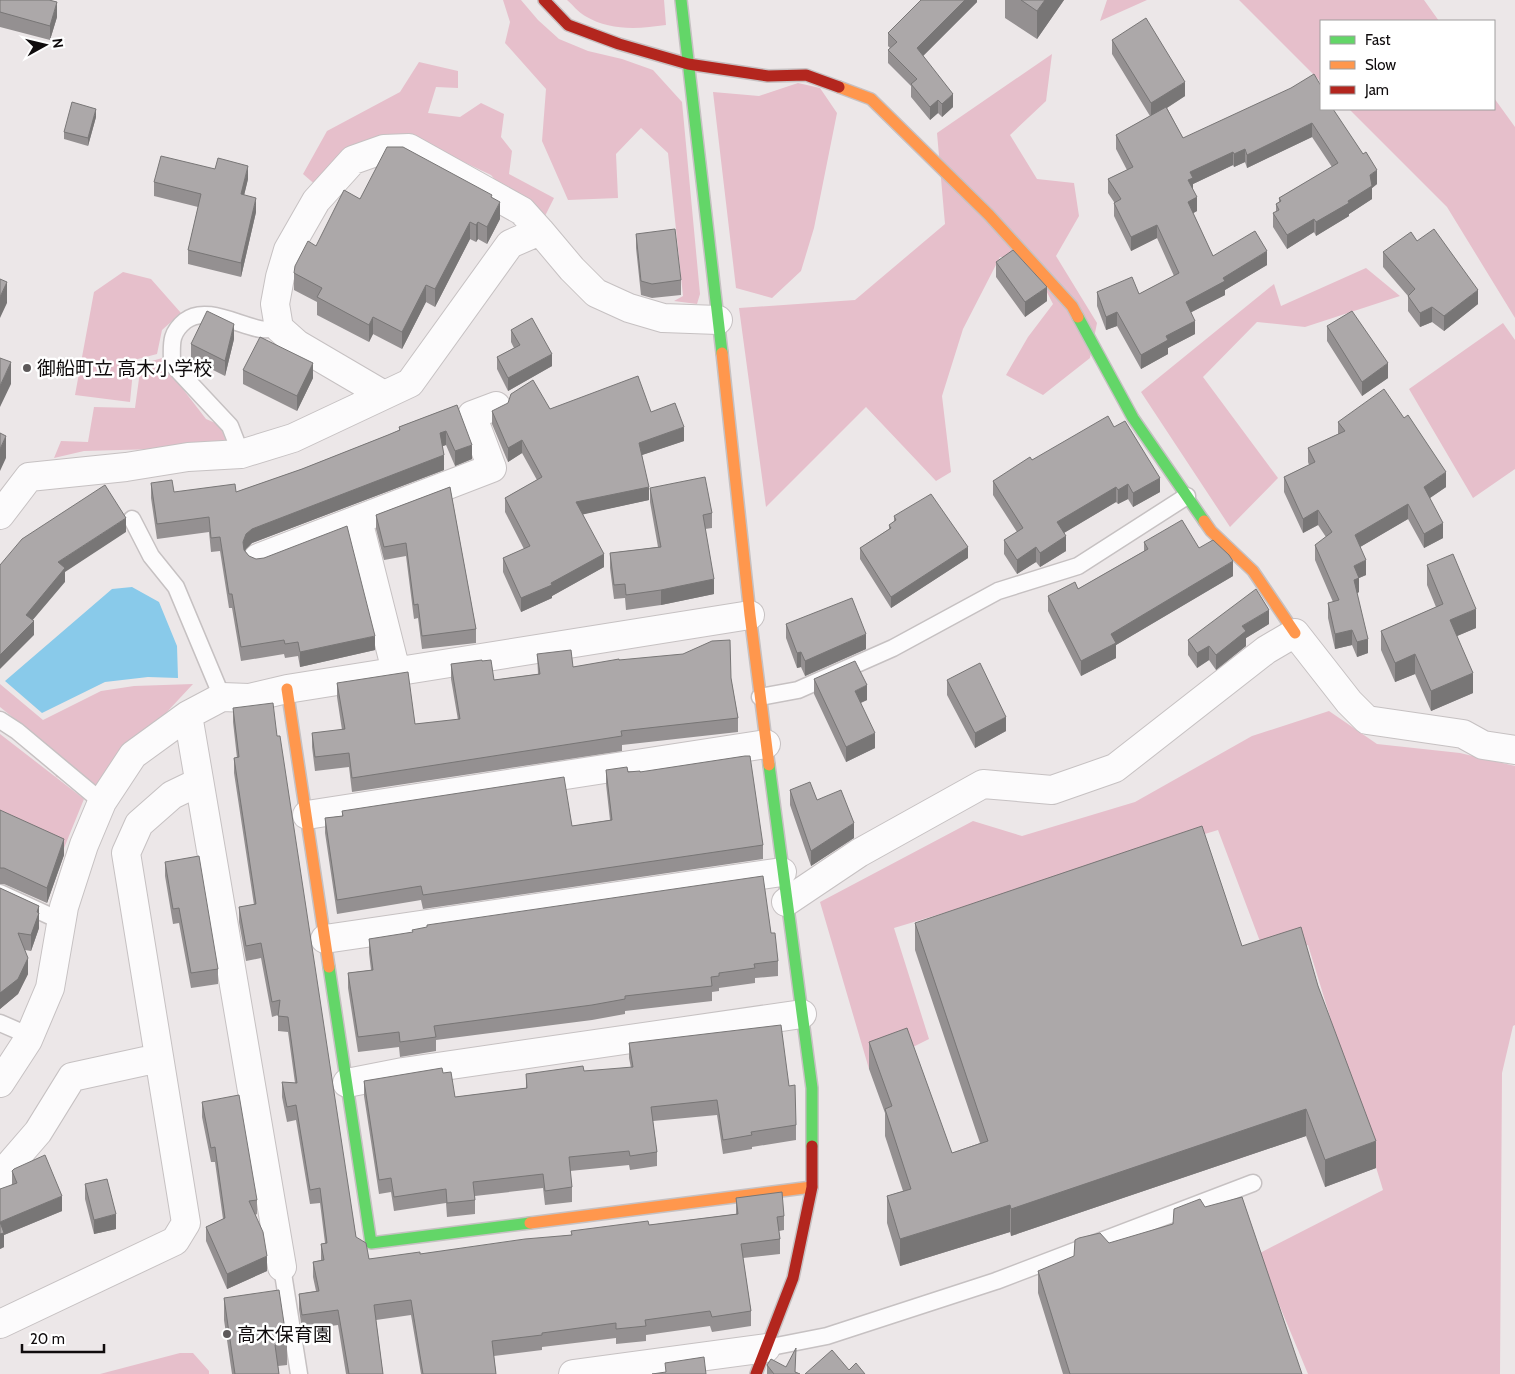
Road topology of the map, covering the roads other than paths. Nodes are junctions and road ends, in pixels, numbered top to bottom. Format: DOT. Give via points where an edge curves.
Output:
graph roads {
  1 [pos="544,0"];
  2 [pos="681,0"];
  3 [pos="688,64"];
  4 [pos="540,231"];
  5 [pos="718,320"];
  6 [pos="279,328"];
  7 [pos="384,395"];
  8 [pos="496,406"];
  9 [pos="241,454"];
  10 [pos="1187,496"];
  11 [pos="0,515"];
  12 [pos="132,519"];
  13 [pos="358,520"];
  14 [pos="258,558"];
  15 [pos="750,615"];
  16 [pos="1295,633"];
  17 [pos="396,671"];
  18 [pos="287,689"];
  19 [pos="222,697"];
  20 [pos="760,697"];
  21 [pos="188,715"];
  22 [pos="0,720"];
  23 [pos="766,744"];
  24 [pos="1515,750"];
  25 [pos="199,782"];
  26 [pos="102,802"];
  27 [pos="307,815"];
  28 [pos="782,872"];
  29 [pos="0,894"];
  30 [pos="786,902"];
  31 [pos="61,921"];
  32 [pos="325,939"];
  33 [pos="802,1014"];
  34 [pos="0,1023"];
  35 [pos="30,1036"];
  36 [pos="160,1058"];
  37 [pos="0,1083"];
  38 [pos="347,1083"];
  39 [pos="0,1176"];
  40 [pos="1253,1183"];
  41 [pos="812,1187"];
  42 [pos="282,1267"];
  43 [pos="0,1324"];
  44 [pos="766,1348"];
  45 [pos="299,1374"];
  46 [pos="573,1374"];
  47 [pos="756,1374"];
  1 -- 3 [label="street" via="568,25"];
  2 -- 3 [label="street"];
  3 -- 5 [label="street"];
  3 -- 10 [label="street" via="768,76 806,75 871,99 989,215 1072,306 1133,418"];
  4 -- 5 [label="street" via="596,293 629,308 663,318"];
  4 -- 6 [label="street" via="522,212 409,148 384,149 354,160 316,201 288,250 275,304"];
  4 -- 7 [label="street" via="510,244 410,383"];
  5 -- 15 [label="street"];
  6 -- 7 [label="street" via="297,344"];
  6 -- 9 [label="lane" via="262,330 211,315 198,315 190,317 173,334 172,364 230,426"];
  7 -- 9 [label="street" via="293,438"];
  8 -- 13 [label="street" via="472,415 492,468"];
  9 -- 11 [label="street" via="188,457 29,477"];
  10 -- 16 [label="street" via="1210,531 1253,571"];
  10 -- 20 [label="lane" via="1078,566 998,591 893,648 798,690"];
  12 -- 19 [label="lane" via="151,556 176,587"];
  13 -- 14 [label="street"];
  13 -- 17 [label="street"];
  15 -- 17 [label="street"];
  15 -- 20 [label="street"];
  16 -- 24 [label="street" via="1367,720 1463,734 1483,745"];
  16 -- 30 [label="street" via="1266,650 1115,768 1052,790 983,784 859,853"];
  17 -- 18 [label="street"];
  18 -- 19 [label="street" via="249,698"];
  18 -- 27 [label="street"];
  19 -- 21 [label="street"];
  20 -- 23 [label="street"];
  21 -- 25 [label="street"];
  21 -- 26 [label="street" via="133,755"];
  22 -- 26 [label="lane"];
  23 -- 27 [label="street"];
  23 -- 28 [label="street"];
  25 -- 36 [label="street" via="172,795 139,824 126,853"];
  25 -- 42 [label="street"];
  26 -- 31 [label="street" via="84,846"];
  27 -- 32 [label="street"];
  28 -- 30 [label="street"];
  28 -- 32 [label="street"];
  29 -- 31 [label="lane"];
  30 -- 33 [label="street"];
  31 -- 35 [label="street" via="50,988"];
  32 -- 38 [label="street"];
  33 -- 38 [label="street"];
  33 -- 41 [label="street" via="812,1088"];
  34 -- 35 [label="lane"];
  35 -- 37 [label="street"];
  36 -- 39 [label="street" via="72,1077 38,1132"];
  36 -- 43 [label="street" via="186,1223 175,1240"];
  38 -- 41 [label="street" via="370,1243"];
  40 -- 44 [label="lane" via="996,1281 827,1336"];
  41 -- 44 [label="street" via="793,1278"];
  42 -- 45 [label="lane"];
  44 -- 46 [label="street"];
  44 -- 47 [label="street"];
}
